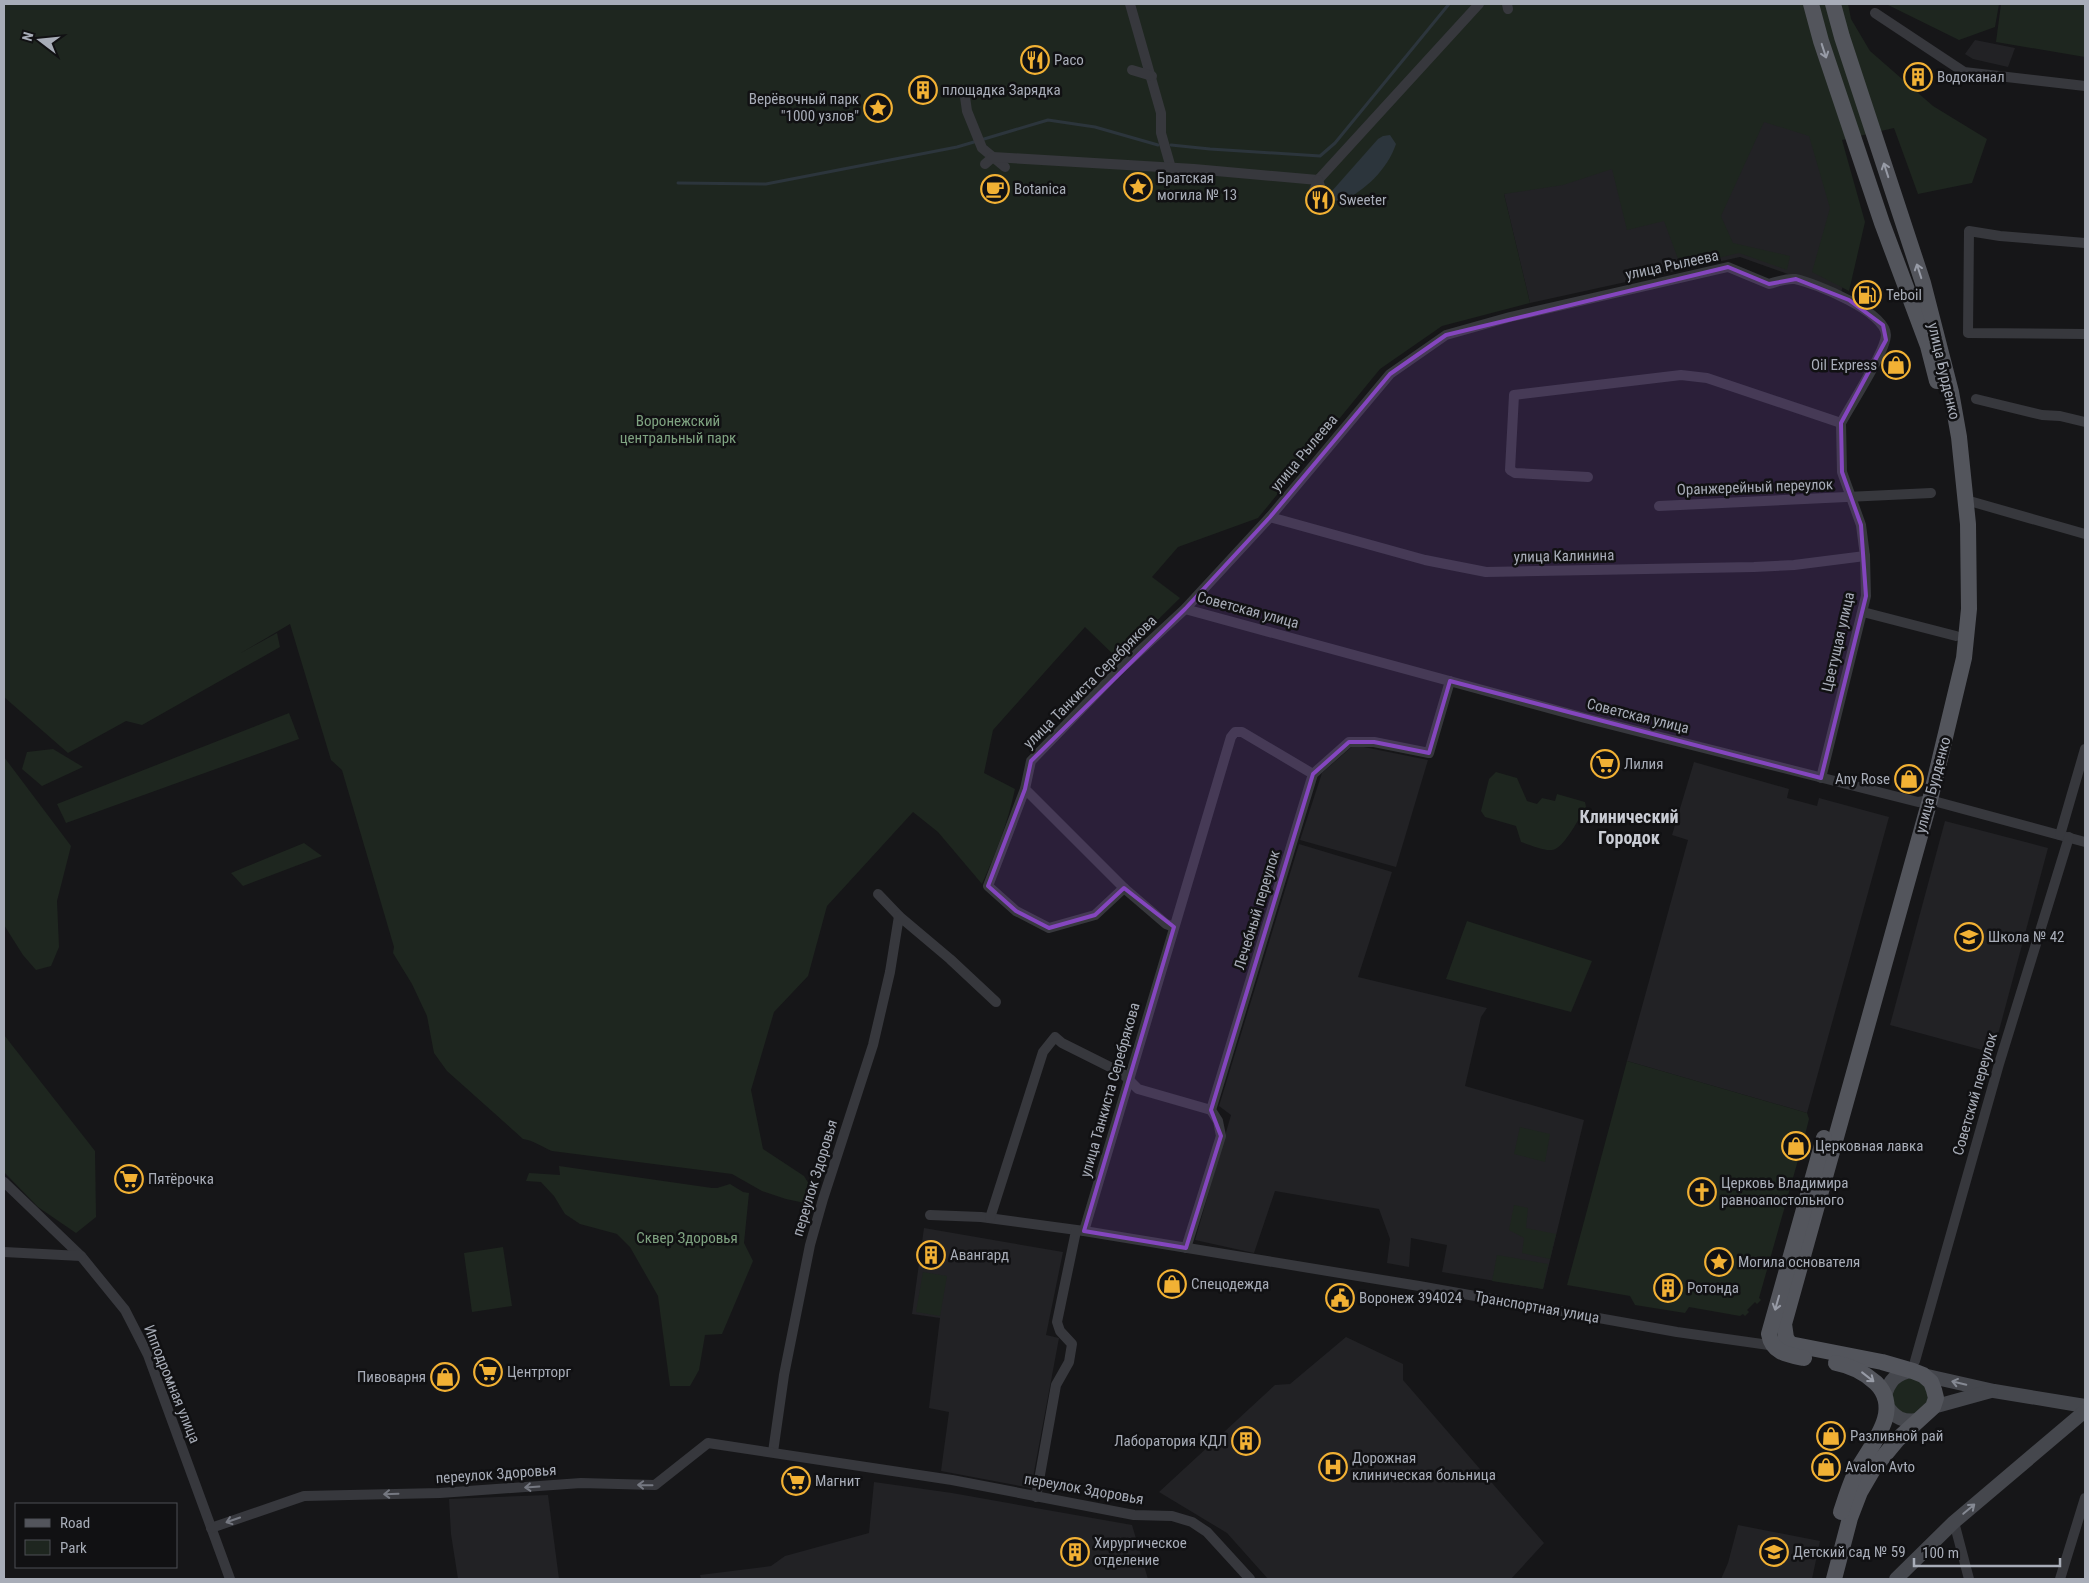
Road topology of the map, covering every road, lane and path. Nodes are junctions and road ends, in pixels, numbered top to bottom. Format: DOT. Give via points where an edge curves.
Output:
graph roads {
  1 [pos="1130,4"];
  2 [pos="1479,4"];
  3 [pos="1811,4"];
  4 [pos="1834,4"];
  5 [pos="1875,13"];
  6 [pos="1132,70"];
  7 [pos="1153,75"];
  8 [pos="1136,80"];
  9 [pos="2085,86"];
  10 [pos="965,97"];
  11 [pos="990,162"];
  12 [pos="1005,167"];
  13 [pos="1171,168"];
  14 [pos="1318,180"];
  15 [pos="1312,196"];
  16 [pos="1323,196"];
  17 [pos="2085,243"];
  18 [pos="2085,334"];
  19 [pos="1976,399"];
  20 [pos="2085,422"];
  21 [pos="1841,423"];
  22 [pos="1588,477"];
  23 [pos="1931,493"];
  24 [pos="1852,498"];
  25 [pos="1966,500"];
  26 [pos="1660,506"];
  27 [pos="1270,517"];
  28 [pos="2085,534"];
  29 [pos="1865,556"];
  30 [pos="1186,608"];
  31 [pos="1863,612"];
  32 [pos="1956,636"];
  33 [pos="1450,681"];
  34 [pos="2085,749"];
  35 [pos="1314,774"];
  36 [pos="1820,778"];
  37 [pos="1025,789"];
  38 [pos="1924,801"];
  39 [pos="2065,836"];
  40 [pos="2085,842"];
  41 [pos="1124,888"];
  42 [pos="878,894"];
  43 [pos="899,916"];
  44 [pos="1174,927"];
  45 [pos="996,1002"];
  46 [pos="1128,1080"];
  47 [pos="1211,1110"];
  48 [pos="4,1182"];
  49 [pos="930,1215"];
  50 [pos="990,1218"];
  51 [pos="1080,1231"];
  52 [pos="1186,1248"];
  53 [pos="4,1252"];
  54 [pos="80,1256"];
  55 [pos="1790,1344"];
  56 [pos="1773,1347"];
  57 [pos="1917,1369"];
  58 [pos="1994,1390"];
  59 [pos="1886,1401"];
  60 [pos="2085,1406"];
  61 [pos="1932,1407"];
  62 [pos="2085,1410"];
  63 [pos="1918,1420"];
  64 [pos="773,1452"];
  65 [pos="1036,1497"];
  66 [pos="2085,1498"];
  67 [pos="1954,1522"];
  68 [pos="210,1528"];
  69 [pos="230,1579"];
  70 [pos="1250,1579"];
  71 [pos="1824,1579"];
  72 [pos="1834,1579"];
  73 [pos="1896,1579"];
  74 [pos="1969,1579"];
  75 [pos="2060,1579"];
  1 -- 7 [label="street"];
  2 -- 14 [label="street"];
  3 -- 32 [label="main road, улица Бурденко, one-way" via="1882,223 1928,346 1940,392 1950,439 1959,525"];
  25 -- 4 [label="main road, улица Бурденко, one-way" via="1959,437 1947,376 1923,284"];
  5 -- 9 [label="street" via="1964,72"];
  6 -- 7 [label="street"];
  7 -- 8 [label="street"];
  7 -- 13 [label="street" via="1161,113 1161,133"];
  10 -- 11 [label="street" via="967,111"];
  11 -- 12 [label="street"];
  11 -- 13 [label="street" via="1082,157"];
  13 -- 14 [label="street" via="1262,172"];
  14 -- 15 [label="street"];
  14 -- 16 [label="street"];
  17 -- 18 [label="street" via="1969,231 1968,333"];
  19 -- 20 [label="street"];
  21 -- 22 [label="street" via="1707,378 1681,374 1514,395 1510,470"];
  21 -- 24 [label="street, Цветущая улица" via="1842,472"];
  21 -- 27 [label="street, улица Рылеева" via="1886,340 1886,332 1878,318 1849,300 1796,280 1769,284 1728,267 1510,317 1446,336 1390,374"];
  23 -- 24 [label="street"];
  24 -- 26 [label="street, Оранжерейный переулок"];
  24 -- 29 [label="street, Цветущая улица" via="1861,525"];
  25 -- 28 [label="street"];
  25 -- 38 [label="main road, улица Бурденко" via="1969,610 1964,658"];
  27 -- 29 [label="street, улица Калинина" via="1425,560 1486,572 1764,567"];
  27 -- 30 [label="street, улица Рылеева"];
  29 -- 31 [label="street, Цветущая улица"];
  30 -- 33 [label="street, Советская улица"];
  30 -- 37 [label="street, улица Танкиста Серебрякова" via="1118,671 1031,761"];
  31 -- 32 [label="street"];
  31 -- 36 [label="street, Цветущая улица"];
  32 -- 38 [label="main road, улица Бурденко"];
  33 -- 35 [label="street" via="1429,753 1374,742 1349,742"];
  33 -- 36 [label="street, Советская улица"];
  34 -- 39 [label="street, Советский переулок"];
  35 -- 44 [label="street, улица Танкиста Серебрякова" via="1242,732 1235,732"];
  35 -- 47 [label="street, Лечебный переулок"];
  36 -- 38 [label="street, Советская улица"];
  37 -- 41 [label="street"];
  37 -- 41 [label="street, улица Танкиста Серебрякова" via="988,886 1016,912 1049,928 1095,915"];
  38 -- 39 [label="street, Советская улица"];
  38 -- 55 [label="main road, улица Бурденко" via="1786,1318 1784,1334"];
  38 -- 56 [label="main road, улица Бурденко, one-way" via="1771,1326 1769,1334"];
  39 -- 40 [label="street, Советская улица"];
  39 -- 57 [label="street, Советский переулок" via="1999,1064"];
  41 -- 44 [label="street" via="1166,924"];
  42 -- 43 [label="street"];
  43 -- 45 [label="street"];
  43 -- 64 [label="street, переулок Здоровья" via="873,1046 810,1245 784,1375"];
  44 -- 46 [label="street, улица Танкиста Серебрякова"];
  46 -- 47 [label="street" via="1138,1089"];
  46 -- 50 [label="street" via="1122,1073 1055,1037 1043,1052"];
  46 -- 51 [label="street, улица Танкиста Серебрякова"];
  47 -- 52 [label="street" via="1221,1136"];
  48 -- 54 [label="street, Ипподромная улица"];
  49 -- 50 [label="street, Транспортная улица"];
  50 -- 51 [label="street, Транспортная улица"];
  51 -- 52 [label="street, Транспортная улица"];
  51 -- 65 [label="street, улица Танкиста Серебрякова" via="1057,1322 1060,1331 1072,1344 1069,1362 1056,1386"];
  52 -- 56 [label="street, Транспортная улица"];
  53 -- 54 [label="street"];
  54 -- 68 [label="street, Ипподромная улица" via="125,1310 148,1355"];
  55 -- 56 [label="street, Транспортная улица"];
  55 -- 57 [label="main road"];
  56 -- 59 [label="main road, one-way" via="1788,1355 1858,1370 1878,1386"];
  58 -- 57 [label="main road, one-way"];
  57 -- 59 [label="main road" via="1892,1379"];
  57 -- 61 [label="main road" via="1931,1382 1936,1398"];
  58 -- 60 [label="main road"];
  58 -- 61 [label="main road"];
  59 -- 63 [label="main road" via="1892,1413 1900,1419"];
  59 -- 71 [label="main road" via="1877,1438 1851,1483"];
  61 -- 63 [label="main road"];
  67 -- 62 [label="main road, one-way"];
  63 -- 72 [label="main road" via="1879,1462 1860,1492"];
  64 -- 65 [label="street, переулок Здоровья" via="952,1480"];
  64 -- 68 [label="street, переулок Здоровья, one-way" via="708,1443 655,1485 581,1483 440,1493 304,1496"];
  65 -- 70 [label="street, переулок Здоровья" via="1134,1515 1172,1516 1192,1522 1207,1532"];
  66 -- 75 [label="street"];
  67 -- 73 [label="main road"];
  67 -- 74 [label="street"];
  68 -- 69 [label="street, Ипподромная улица"];
}
